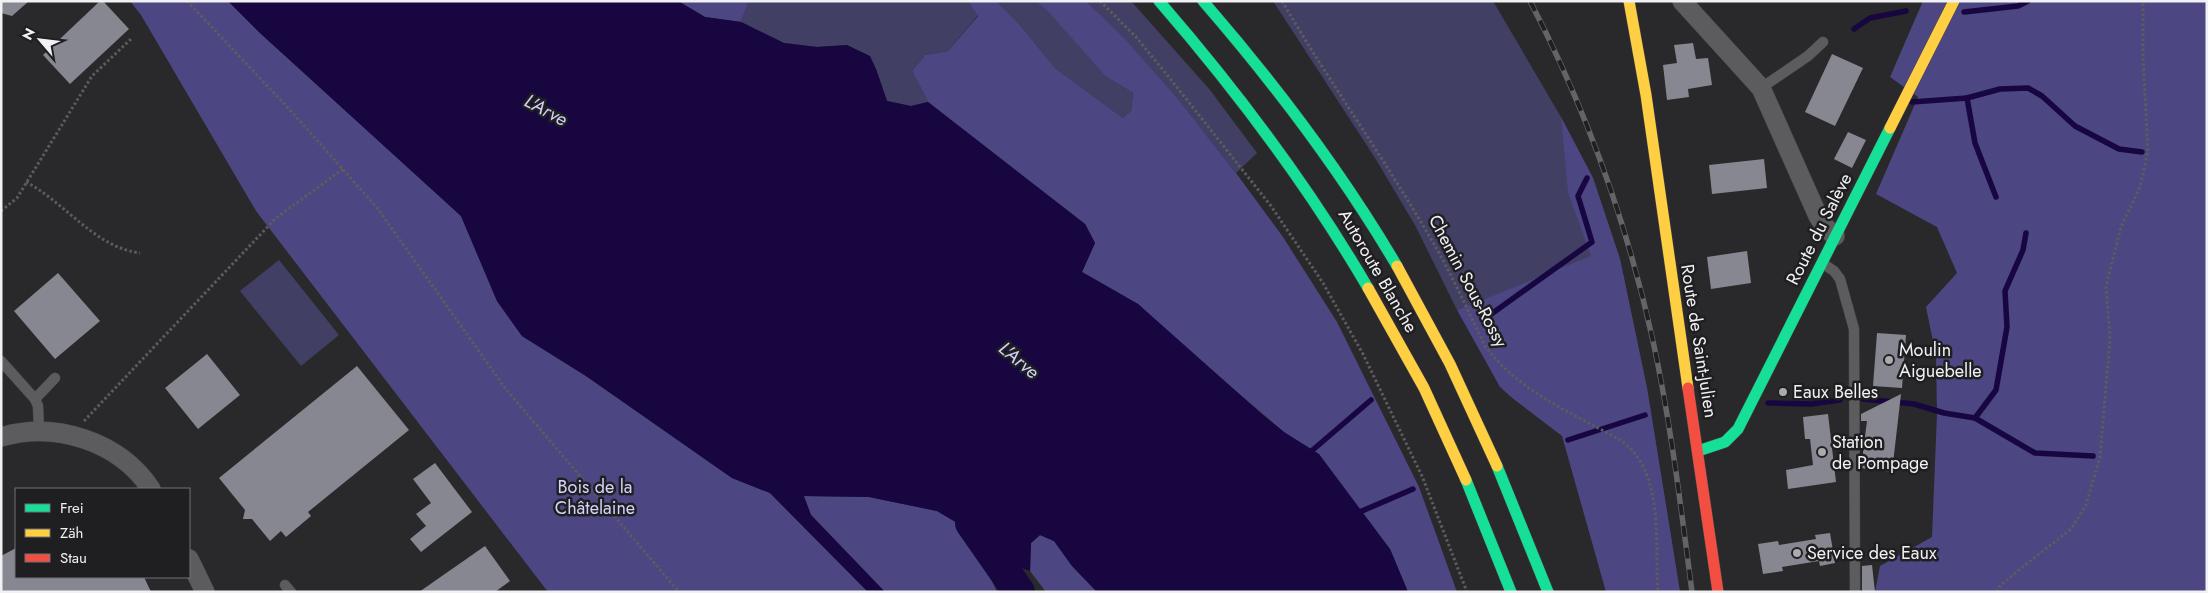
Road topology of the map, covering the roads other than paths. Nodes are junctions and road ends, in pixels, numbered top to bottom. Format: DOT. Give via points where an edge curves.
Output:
graph roads {
  1 [pos="1159,1"];
  2 [pos="1203,1"];
  3 [pos="1629,1"];
  4 [pos="1682,1"];
  5 [pos="1954,1"];
  6 [pos="1647,41"];
  7 [pos="1823,42"];
  8 [pos="1761,88"];
  9 [pos="1646,95"];
  10 [pos="1835,236"];
  11 [pos="1822,263"];
  12 [pos="1,360"];
  13 [pos="55,378"];
  14 [pos="35,399"];
  15 [pos="39,431"];
  16 [pos="1,437"];
  17 [pos="1698,451"];
  18 [pos="150,488"];
  19 [pos="190,561"];
  20 [pos="205,592"];
  21 [pos="1511,592"];
  22 [pos="1548,592"];
  23 [pos="1718,592"];
  24 [pos="1855,592"];
  1 -- 21 [label="main road, Autoroute Blanche" via="1237,93 1287,159 1372,294 1410,361 1452,449"];
  2 -- 22 [label="main road, Autoroute Blanche" via="1312,135 1400,272 1484,437"];
  3 -- 9 [label="main road, Route de Saint-Julien"];
  4 -- 8 [label="street"];
  5 -- 10 [label="main road, Route du Salève"];
  6 -- 9 [label="main road, Route de Saint-Julien"];
  7 -- 8 [label="lane"];
  8 -- 10 [label="street" via="1818,216"];
  9 -- 17 [label="main road, Route de Saint-Julien"];
  10 -- 11 [label="main road, Route du Salève"];
  11 -- 17 [label="main road, Route du Salève" via="1735,434 1721,445"];
  11 -- 24 [label="lane" via="1840,279 1854,329"];
  12 -- 14 [label="lane"];
  13 -- 14 [label="lane"];
  14 -- 15 [label="lane"];
  15 -- 16 [label="street"];
  15 -- 18 [label="street" via="72,435 97,444 126,464"];
  17 -- 23 [label="main road, Route de Saint-Julien"];
  19 -- 20 [label="street"];
}
